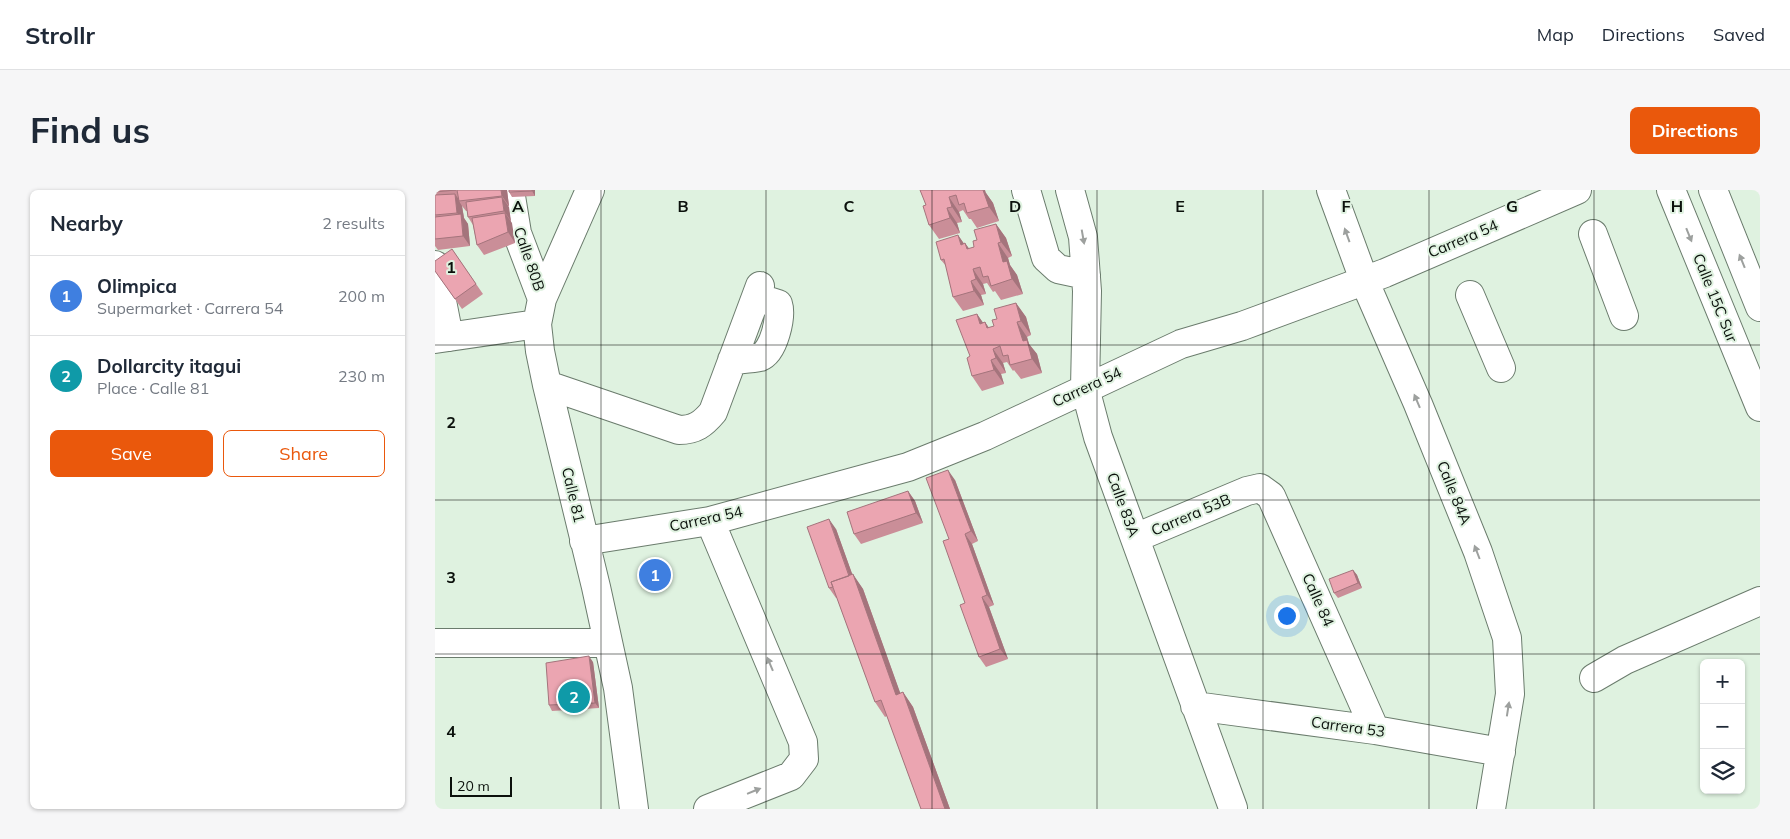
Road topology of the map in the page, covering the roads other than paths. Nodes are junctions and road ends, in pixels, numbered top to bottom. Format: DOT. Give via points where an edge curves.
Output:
graph roads {
  1 [pos="510,190"];
  2 [pos="590,190"];
  3 [pos="1025,190"];
  4 [pos="1070,190"];
  5 [pos="1331,190"];
  6 [pos="1577,190"];
  7 [pos="1671,190"];
  8 [pos="1713,190"];
  9 [pos="1593,234"];
  10 [pos="435,265"];
  11 [pos="1086,275"];
  12 [pos="1364,280"];
  13 [pos="758,291"];
  14 [pos="1471,295"];
  15 [pos="1760,307"];
  16 [pos="540,312"];
  17 [pos="1624,316"];
  18 [pos="442,338"];
  19 [pos="1501,368"];
  20 [pos="547,385"];
  21 [pos="1085,388"];
  22 [pos="1760,407"];
  23 [pos="1247,491"];
  24 [pos="710,521"];
  25 [pos="1135,538"];
  26 [pos="584,541"];
  27 [pos="1760,601"];
  28 [pos="608,642"];
  29 [pos="435,643"];
  30 [pos="1594,678"];
  31 [pos="1195,706"];
  32 [pos="1375,730"];
  33 [pos="1501,752"];
  34 [pos="1233,808"];
  35 [pos="634,809"];
  36 [pos="709,809"];
  37 [pos="1491,809"];
  1 -- 16 [label="street, Calle 80B" via="517,233"];
  2 -- 16 [label="street"];
  3 -- 11 [label="street" via="1046,258 1057,269"];
  4 -- 11 [label="street, Calle 83A, one-way" via="1083,237"];
  12 -- 5 [label="street, Calle 84A, one-way"];
  6 -- 12 [label="street, Carrera 54"];
  7 -- 22 [label="street, Calle 15C Sur, one-way"];
  15 -- 8 [label="street, one-way"];
  9 -- 17 [label="street"];
  10 -- 18 [label="street"];
  11 -- 21 [label="street, Calle 83A"];
  12 -- 21 [label="street, Carrera 54" via="1242,326 1181,344"];
  33 -- 12 [label="street, Calle 84A, one-way" via="1510,694 1507,638 1478,552"];
  13 -- 20 [label="street" via="713,412 704,423 691,430 679,430"];
  14 -- 19 [label="street"];
  16 -- 18 [label="street"];
  16 -- 20 [label="street, Calle 81" via="540,351"];
  20 -- 26 [label="street, Calle 81"];
  21 -- 24 [label="street, Carrera 54" via="985,436 909,467"];
  21 -- 25 [label="street, Calle 83A" via="1098,437"];
  23 -- 25 [label="street, Carrera 53B"];
  23 -- 32 [label="street, Calle 84" via="1260,488 1271,496"];
  24 -- 26 [label="street, Carrera 54"];
  36 -- 24 [label="street, one-way" via="791,776 804,759 803,742"];
  25 -- 31 [label="street, Calle 83A"];
  26 -- 28 [label="street, Calle 81"];
  27 -- 30 [label="street" via="1625,660"];
  28 -- 29 [label="street"];
  28 -- 35 [label="street, Calle 81"];
  31 -- 32 [label="street, Carrera 53"];
  31 -- 34 [label="street, Calle 83A"];
  32 -- 33 [label="street, Carrera 53"];
  33 -- 37 [label="street, Calle 84A"];
}
